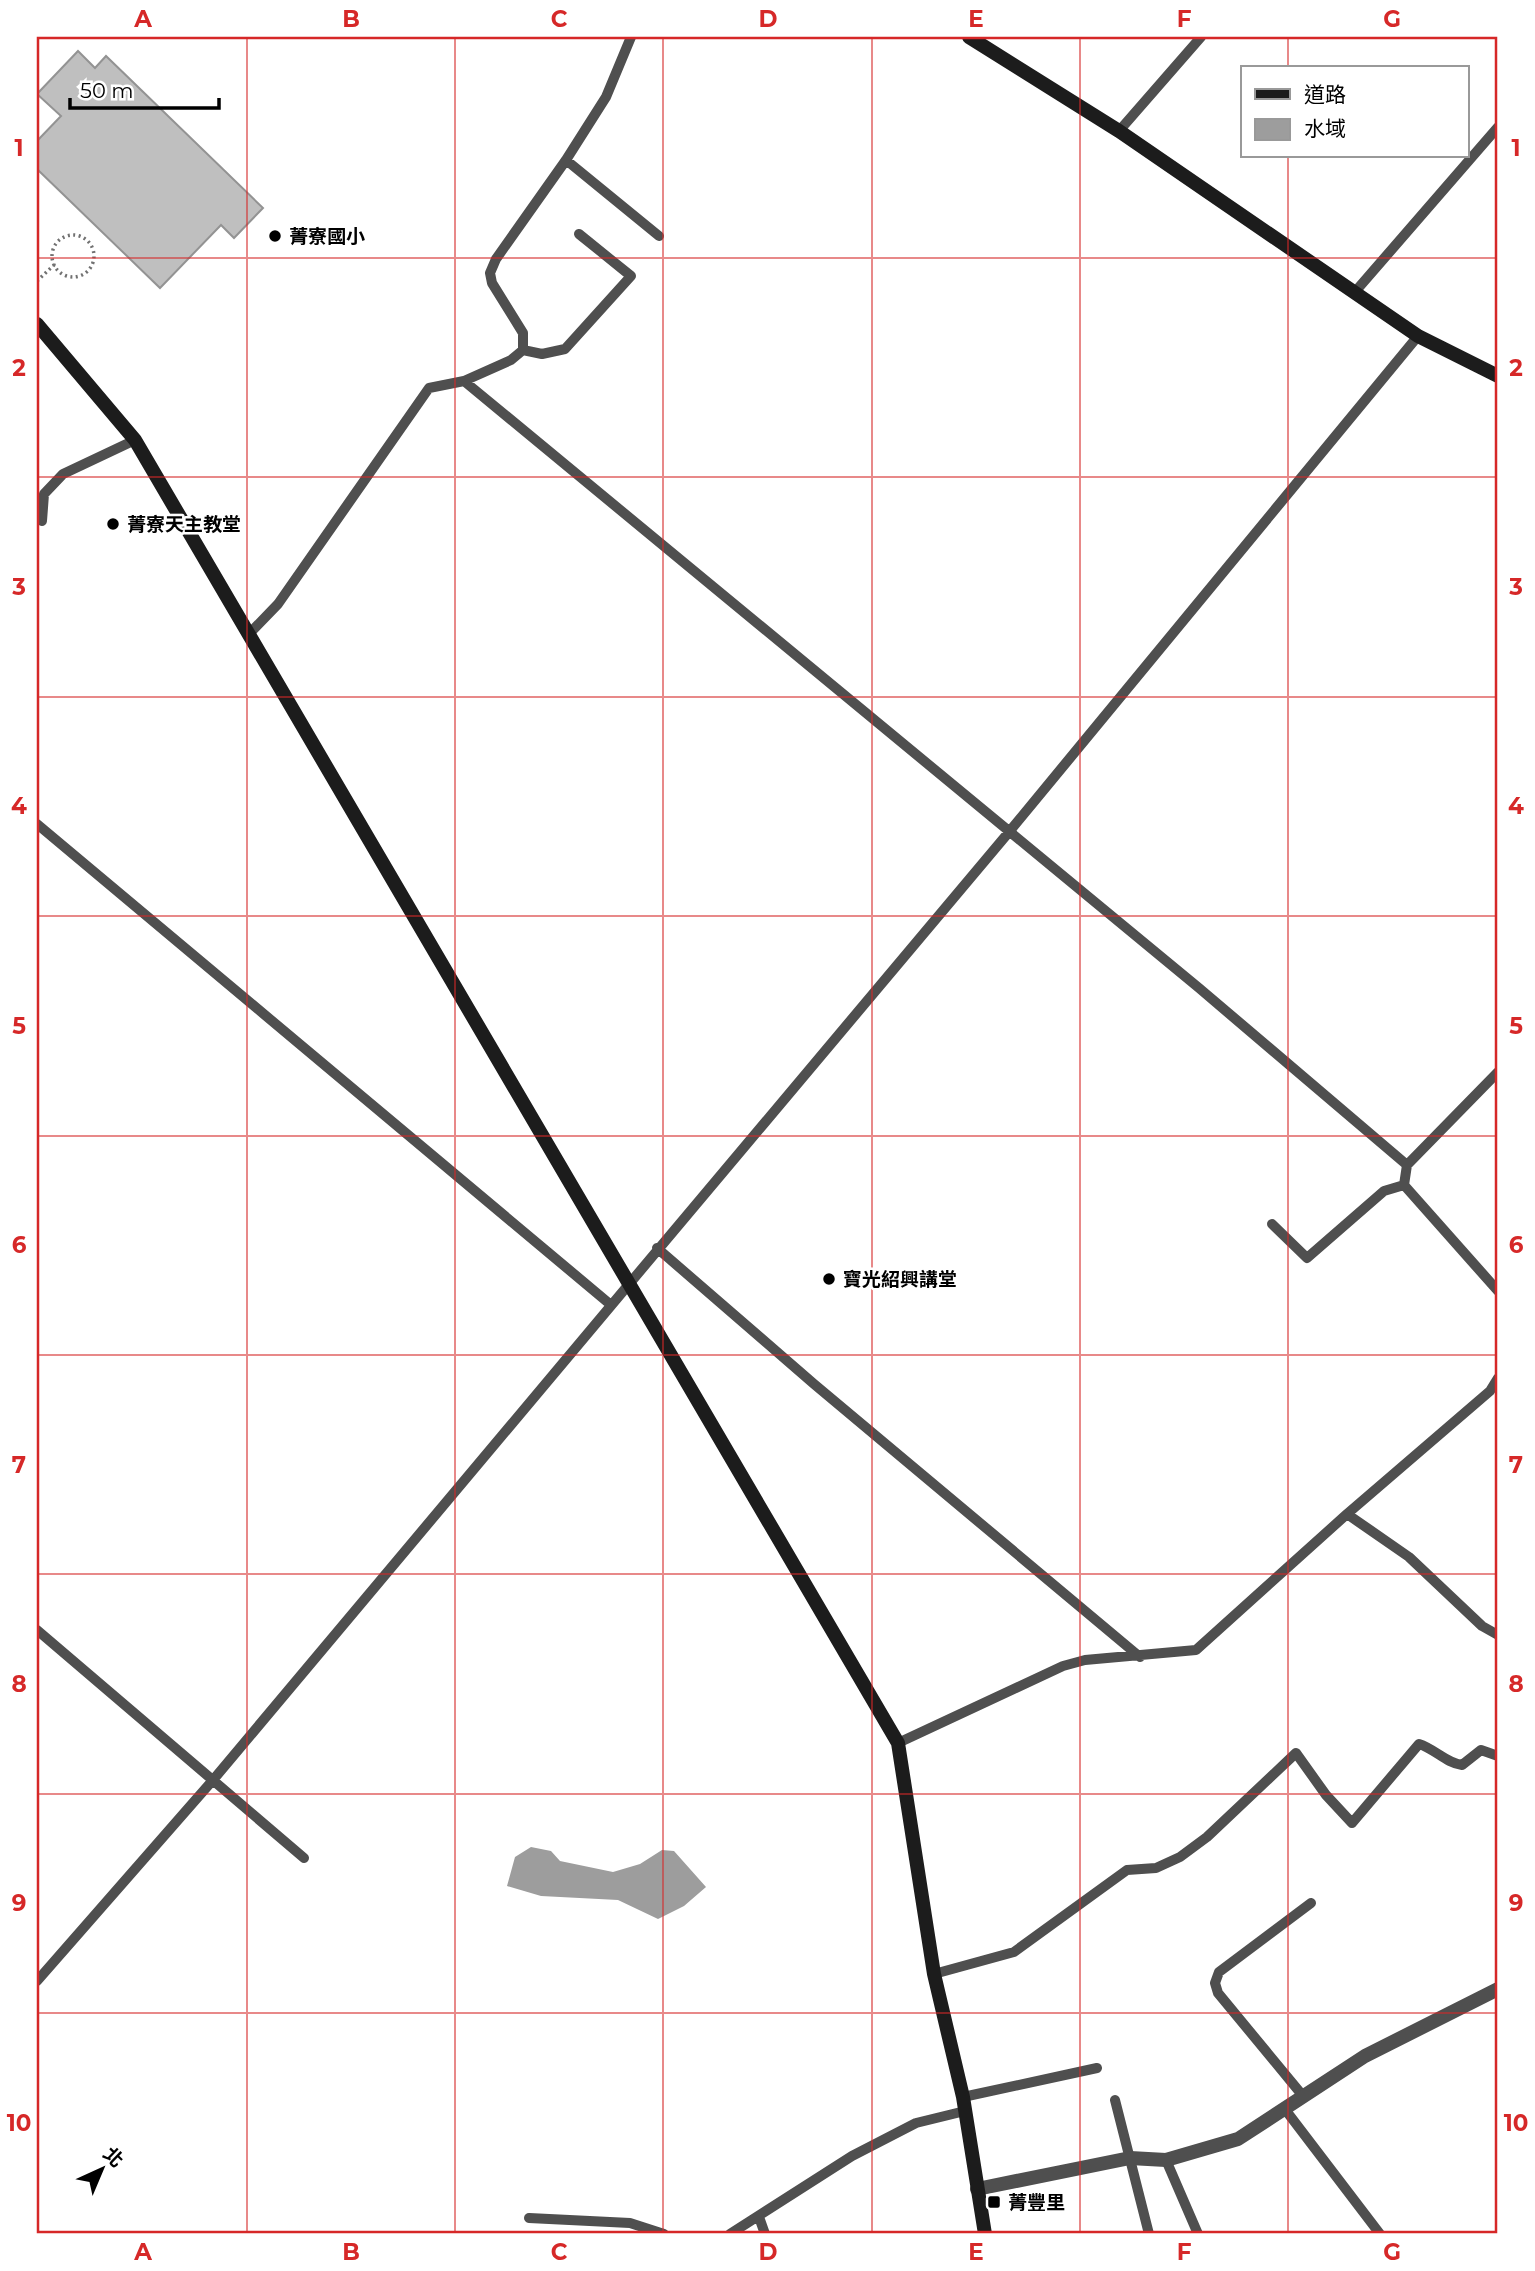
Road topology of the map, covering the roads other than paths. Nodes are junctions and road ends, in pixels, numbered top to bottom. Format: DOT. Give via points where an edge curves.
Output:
graph roads {
  1 [pos="631,37"];
  2 [pos="969,37"];
  3 [pos="1201,37"];
  4 [pos="1498,127"];
  5 [pos="1119,131"];
  6 [pos="566,160"];
  7 [pos="579,234"];
  8 [pos="659,236"];
  9 [pos="1354,293"];
  10 [pos="37,324"];
  11 [pos="1418,336"];
  12 [pos="523,350"];
  13 [pos="1498,376"];
  14 [pos="464,381"];
  15 [pos="135,440"];
  16 [pos="42,521"];
  17 [pos="249,634"];
  18 [pos="37,824"];
  19 [pos="1009,832"];
  20 [pos="1498,1072"];
  21 [pos="1407,1165"];
  22 [pos="1404,1185"];
  23 [pos="1272,1224"];
  24 [pos="657,1248"];
  25 [pos="630,1283"];
  26 [pos="1498,1291"];
  27 [pos="611,1305"];
  28 [pos="1498,1378"];
  29 [pos="1347,1514"];
  30 [pos="37,1630"];
  31 [pos="1498,1635"];
  32 [pos="1140,1657"];
  33 [pos="898,1743"];
  34 [pos="1498,1756"];
  35 [pos="213,1780"];
  36 [pos="304,1858"];
  37 [pos="1311,1903"];
  38 [pos="934,1974"];
  39 [pos="37,1981"];
  40 [pos="1498,1989"];
  41 [pos="1097,2068"];
  42 [pos="1303,2096"];
  43 [pos="1115,2100"];
  44 [pos="964,2104"];
  45 [pos="1284,2108"];
  46 [pos="1130,2158"];
  47 [pos="1166,2160"];
  48 [pos="977,2189"];
  49 [pos="759,2217"];
  50 [pos="529,2218"];
  51 [pos="664,2234"];
  52 [pos="730,2234"];
  53 [pos="765,2234"];
  54 [pos="985,2234"];
  55 [pos="1149,2234"];
  56 [pos="1198,2234"];
  57 [pos="1380,2234"];
  1 -- 6 [label="lane" via="606,97"];
  2 -- 5 [label="street"];
  3 -- 5 [label="lane"];
  4 -- 9 [label="lane"];
  5 -- 9 [label="street"];
  6 -- 8 [label="lane"];
  6 -- 12 [label="lane" via="490,273 523,333"];
  7 -- 12 [label="lane" via="631,276 565,349 541,354"];
  9 -- 11 [label="street"];
  10 -- 15 [label="street"];
  11 -- 13 [label="street"];
  11 -- 19 [label="lane"];
  12 -- 14 [label="lane"];
  14 -- 17 [label="lane" via="429,388 278,604"];
  14 -- 19 [label="lane"];
  15 -- 16 [label="lane" via="63,474 44,494"];
  15 -- 17 [label="street"];
  17 -- 25 [label="street"];
  18 -- 27 [label="lane"];
  19 -- 21 [label="lane"];
  19 -- 24 [label="lane"];
  20 -- 21 [label="lane"];
  21 -- 22 [label="lane"];
  22 -- 23 [label="lane" via="1384,1191 1307,1258"];
  22 -- 26 [label="lane"];
  24 -- 25 [label="lane"];
  24 -- 32 [label="lane"];
  25 -- 27 [label="lane"];
  25 -- 33 [label="street"];
  27 -- 35 [label="lane"];
  28 -- 29 [label="lane" via="1490,1391"];
  29 -- 31 [label="lane" via="1409,1557 1482,1626"];
  29 -- 32 [label="lane" via="1196,1650"];
  30 -- 35 [label="lane"];
  32 -- 33 [label="lane" via="1063,1666"];
  33 -- 38 [label="street"];
  34 -- 38 [label="lane" via="1481,1751 1462,1765 1452,1764 1433,1748 1419,1744 1352,1823 1296,1753 1180,1857 1156,1868 1127,1870 1014,1952"];
  35 -- 36 [label="lane"];
  35 -- 39 [label="lane"];
  37 -- 42 [label="lane" via="1219,1972 1214,1983"];
  38 -- 44 [label="street"];
  40 -- 42 [label="street" via="1365,2056"];
  41 -- 44 [label="lane"];
  42 -- 45 [label="street"];
  43 -- 46 [label="lane"];
  44 -- 48 [label="street"];
  44 -- 49 [label="lane" via="852,2156"];
  45 -- 47 [label="street" via="1238,2138"];
  45 -- 57 [label="lane"];
  46 -- 47 [label="street"];
  46 -- 48 [label="street"];
  46 -- 55 [label="lane"];
  47 -- 56 [label="lane"];
  48 -- 54 [label="street"];
  49 -- 52 [label="lane"];
  49 -- 53 [label="lane"];
  50 -- 51 [label="lane" via="630,2223"];
}
